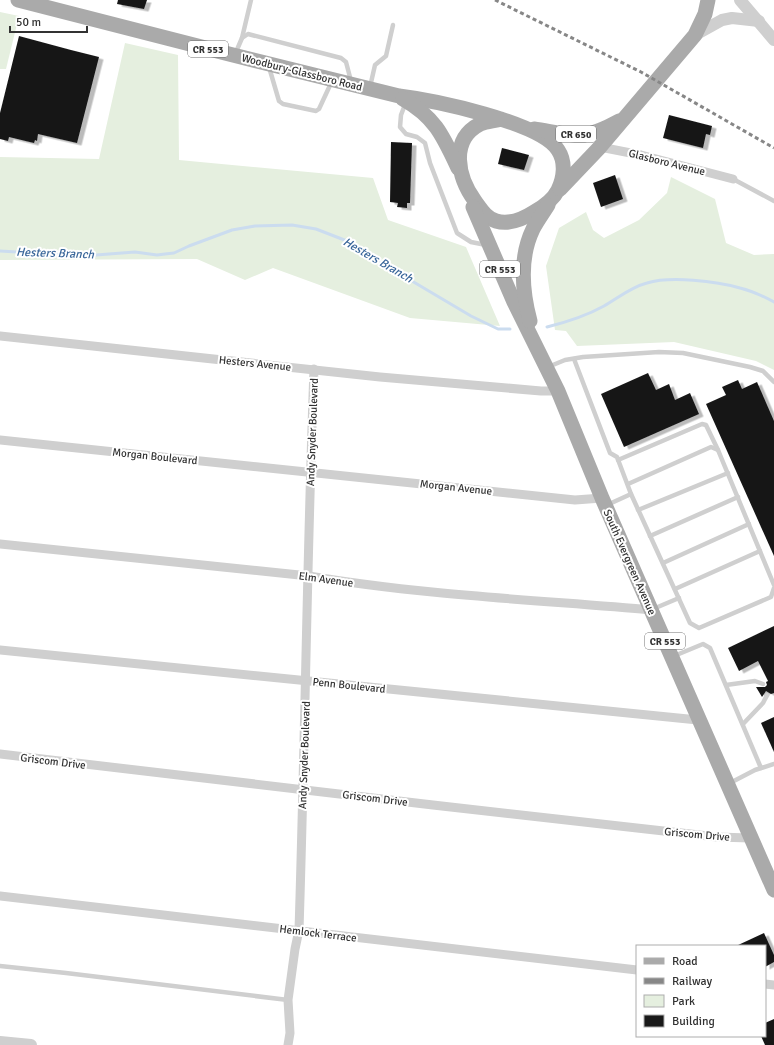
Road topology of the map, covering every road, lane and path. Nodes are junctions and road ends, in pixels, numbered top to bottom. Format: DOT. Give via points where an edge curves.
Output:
graph roads {
  1 [pos="251,0"];
  2 [pos="708,0"];
  3 [pos="740,0"];
  4 [pos="23,1"];
  5 [pos="759,21"];
  6 [pos="393,24"];
  7 [pos="695,35"];
  8 [pos="242,38"];
  9 [pos="774,40"];
  10 [pos="234,56"];
  11 [pos="268,64"];
  12 [pos="333,79"];
  13 [pos="352,84"];
  14 [pos="370,89"];
  15 [pos="403,99"];
  16 [pos="625,118"];
  17 [pos="501,119"];
  18 [pos="523,127"];
  19 [pos="600,147"];
  20 [pos="462,177"];
  21 [pos="733,179"];
  22 [pos="468,192"];
  23 [pos="555,195"];
  24 [pos="774,201"];
  25 [pos="490,246"];
  26 [pos="0,336"];
  27 [pos="535,344"];
  28 [pos="574,359"];
  29 [pos="547,367"];
  30 [pos="314,369"];
  31 [pos="774,382"];
  32 [pos="558,391"];
  33 [pos="0,440"];
  34 [pos="718,450"];
  35 [pos="618,460"];
  36 [pos="310,472"];
  37 [pos="728,474"];
  38 [pos="628,484"];
  39 [pos="631,494"];
  40 [pos="738,498"];
  41 [pos="604,502"];
  42 [pos="638,510"];
  43 [pos="749,524"];
  44 [pos="650,536"];
  45 [pos="0,544"];
  46 [pos="760,551"];
  47 [pos="663,563"];
  48 [pos="309,576"];
  49 [pos="774,586"];
  50 [pos="675,589"];
  51 [pos="679,598"];
  52 [pos="652,610"];
  53 [pos="0,650"];
  54 [pos="672,656"];
  55 [pos="306,680"];
  56 [pos="763,684"];
  57 [pos="726,685"];
  58 [pos="767,695"];
  59 [pos="698,720"];
  60 [pos="742,724"];
  61 [pos="0,754"];
  62 [pos="774,764"];
  63 [pos="762,768"];
  64 [pos="727,784"];
  65 [pos="304,789"];
  66 [pos="750,838"];
  67 [pos="774,890"];
  68 [pos="0,896"];
  69 [pos="299,930"];
  70 [pos="0,966"];
  71 [pos="636,970"];
  72 [pos="288,1000"];
  73 [pos="0,1042"];
  74 [pos="31,1045"];
  75 [pos="288,1045"];
  1 -- 8 [label="lane"];
  2 -- 7 [label="main road, South Evergreen Avenue / CR 650" via="705,14"];
  3 -- 5 [label="street"];
  4 -- 10 [label="main road, Woodbury-Glassboro Road / CR 553"];
  5 -- 7 [label="street" via="732,18 722,20"];
  5 -- 9 [label="street"];
  6 -- 14 [label="lane" via="386,56 375,65"];
  7 -- 16 [label="main road, South Evergreen Avenue / CR 650"];
  8 -- 10 [label="lane"];
  8 -- 13 [label="lane" via="248,34 340,58 346,62"];
  10 -- 11 [label="main road, Woodbury-Glassboro Road / CR 553"];
  11 -- 12 [label="main road, Woodbury-Glassboro Road / CR 553"];
  11 -- 12 [label="lane" via="279,101 283,104 316,111"];
  12 -- 13 [label="main road, Woodbury-Glassboro Road / CR 553"];
  13 -- 14 [label="main road, Woodbury-Glassboro Road / CR 553"];
  14 -- 15 [label="main road, Woodbury-Glassboro Road / CR 553"];
  15 -- 17 [label="main road, Woodbury-Glassboro Road / CR 553" via="424,99"];
  15 -- 20 [label="main road, Woodbury-Glassboro Road / CR 553" via="426,115 440,131"];
  15 -- 25 [label="lane" via="400,127 406,134 417,137 425,144 457,233 471,242"];
  16 -- 18 [label="main road, South Evergreen Avenue / CR 650" via="583,135"];
  16 -- 19 [label="main road, South Evergreen Avenue / CR 650"];
  17 -- 18 [label="main road"];
  17 -- 20 [label="main road" via="482,123 465,137 459,158"];
  18 -- 23 [label="main road" via="546,139 558,149 562,157 564,178"];
  19 -- 21 [label="street, Glasboro Avenue"];
  19 -- 23 [label="main road, South Evergreen Avenue / CR 650"];
  20 -- 22 [label="main road"];
  21 -- 24 [label="lane"];
  22 -- 23 [label="main road" via="485,214 491,219 504,222 529,215"];
  22 -- 25 [label="main road, South Evergreen Avenue / CR 553"];
  23 -- 27 [label="main road, South Evergreen Avenue / CR 553" via="528,242 523,271 526,308"];
  25 -- 27 [label="main road, South Evergreen Avenue / CR 553"];
  26 -- 30 [label="street, Hesters Avenue"];
  27 -- 29 [label="main road, South Evergreen Avenue / CR 553"];
  28 -- 29 [label="lane"];
  28 -- 31 [label="lane" via="659,352 683,354 727,361 763,371"];
  28 -- 35 [label="lane" via="610,453"];
  29 -- 32 [label="main road, South Evergreen Avenue / CR 553"];
  30 -- 32 [label="street, Hesters Avenue" via="380,377"];
  30 -- 36 [label="street, Andy Snyder Boulevard"];
  32 -- 41 [label="main road, South Evergreen Avenue / CR 553"];
  33 -- 36 [label="street, Morgan Boulevard"];
  34 -- 35 [label="lane" via="706,424 702,424"];
  34 -- 37 [label="lane"];
  34 -- 38 [label="lane" via="711,447"];
  35 -- 38 [label="lane"];
  36 -- 41 [label="street, Morgan Avenue"];
  36 -- 48 [label="street, Andy Snyder Boulevard"];
  37 -- 40 [label="lane"];
  37 -- 42 [label="lane"];
  38 -- 39 [label="lane"];
  39 -- 41 [label="lane"];
  39 -- 42 [label="lane"];
  40 -- 43 [label="lane"];
  40 -- 44 [label="lane"];
  41 -- 52 [label="main road, South Evergreen Avenue / CR 553"];
  42 -- 44 [label="lane"];
  43 -- 46 [label="lane"];
  43 -- 47 [label="lane"];
  44 -- 47 [label="lane"];
  45 -- 48 [label="street, Elm Avenue"];
  46 -- 49 [label="lane"];
  46 -- 50 [label="lane"];
  47 -- 50 [label="lane"];
  48 -- 52 [label="street, Elm Avenue" via="428,591"];
  48 -- 55 [label="street, Andy Snyder Boulevard"];
  49 -- 51 [label="lane" via="771,598 699,628 690,623"];
  50 -- 51 [label="lane"];
  51 -- 52 [label="lane"];
  52 -- 54 [label="main road, South Evergreen Avenue / CR 553"];
  53 -- 55 [label="street, Penn Boulevard"];
  54 -- 57 [label="lane" via="699,644 706,645 710,648"];
  54 -- 59 [label="main road, South Evergreen Avenue / CR 553"];
  55 -- 59 [label="street, Penn Boulevard"];
  55 -- 65 [label="street, Andy Snyder Boulevard"];
  56 -- 57 [label="lane" via="755,681"];
  57 -- 60 [label="lane"];
  58 -- 60 [label="lane" via="763,703"];
  59 -- 64 [label="main road, South Evergreen Avenue / CR 553"];
  60 -- 63 [label="lane"];
  61 -- 65 [label="street, Griscom Drive"];
  62 -- 63 [label="lane"];
  63 -- 64 [label="lane"];
  64 -- 66 [label="main road, South Evergreen Avenue / CR 553"];
  65 -- 66 [label="street, Griscom Drive" via="709,836"];
  65 -- 69 [label="street, Andy Snyder Boulevard"];
  66 -- 67 [label="main road, South Evergreen Avenue / CR 553"];
  68 -- 69 [label="street, Hemlock Terrace"];
  69 -- 71 [label="street, Hemlock Terrace"];
  69 -- 72 [label="street, Andy Snyder Boulevard"];
  70 -- 72 [label="lane"];
  72 -- 75 [label="street, Andy Snyder Boulevard"];
  73 -- 74 [label="street"];
}
